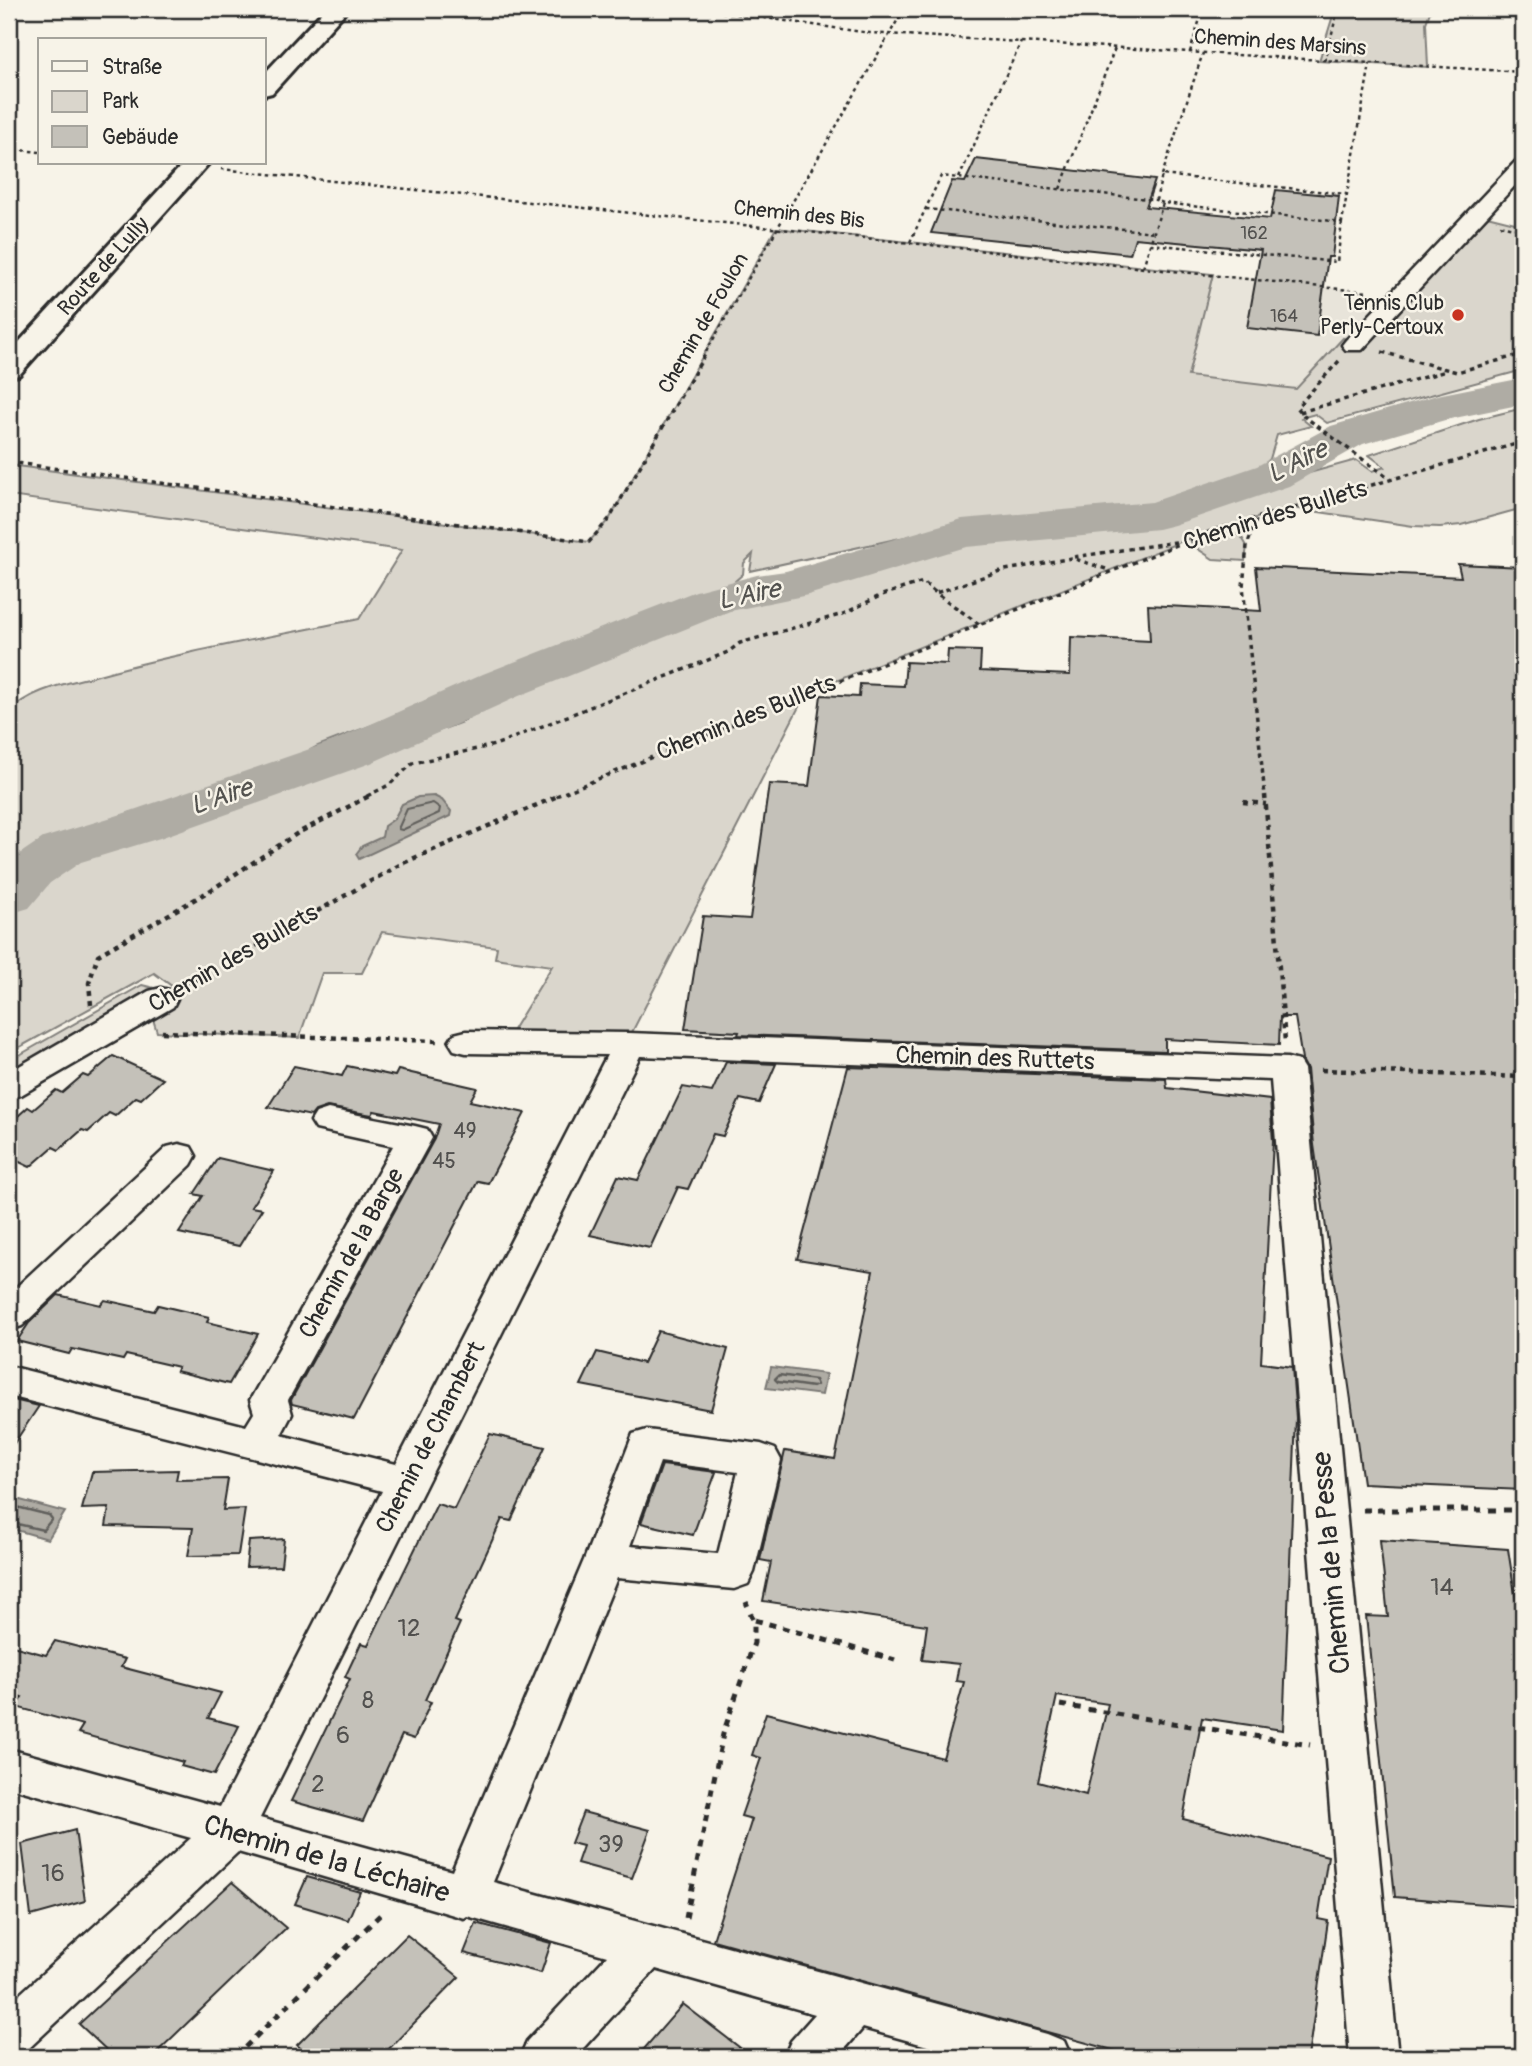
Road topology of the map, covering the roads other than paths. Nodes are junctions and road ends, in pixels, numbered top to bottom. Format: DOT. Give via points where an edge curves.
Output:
graph roads {
  1 [pos="337,9"];
  2 [pos="266,86"];
  3 [pos="196,164"];
  4 [pos="1523,165"];
  5 [pos="1354,345"];
  6 [pos="9,369"];
  7 [pos="161,999"];
  8 [pos="466,1042"];
  9 [pos="629,1044"];
  10 [pos="1287,1069"];
  11 [pos="9,1087"];
  12 [pos="328,1121"];
  13 [pos="179,1156"];
  14 [pos="9,1316"];
  15 [pos="9,1381"];
  16 [pos="255,1446"];
  17 [pos="407,1482"];
  18 [pos="604,1560"];
  19 [pos="9,1769"];
  20 [pos="231,1830"];
  21 [pos="464,1897"];
  22 [pos="661,1951"];
  23 [pos="855,2003"];
  24 [pos="9,2035"];
  25 [pos="544,2057"];
  26 [pos="808,2057"];
  27 [pos="1048,2057"];
  28 [pos="1374,2057"];
  1 -- 2 [label="main road"];
  3 -- 6 [label="main road, Route de Lully"];
  4 -- 5 [label="street"];
  7 -- 11 [label="street, Chemin des Bullets" via="100,1018"];
  8 -- 9 [label="street, Chemin des Ruttets"];
  9 -- 10 [label="street, Chemin des Ruttets"];
  9 -- 17 [label="street, Chemin de Chambert"];
  10 -- 28 [label="street, Chemin de la Pesse"];
  12 -- 16 [label="street, Chemin de la Barge" via="415,1138 269,1400 273,1414"];
  13 -- 14 [label="street"];
  15 -- 16 [label="street"];
  16 -- 17 [label="street"];
  17 -- 20 [label="street, Chemin de Chambert"];
  18 -- 18 [label="street" via="647,1445 761,1460 734,1572"];
  18 -- 21 [label="street"];
  19 -- 20 [label="street, Chemin de la Léchaire"];
  20 -- 21 [label="street, Chemin de la Léchaire"];
  20 -- 24 [label="street"];
  21 -- 22 [label="street, Chemin de la Léchaire"];
  22 -- 23 [label="street, Chemin de la Léchaire"];
  22 -- 25 [label="street"];
  23 -- 26 [label="street"];
  23 -- 27 [label="street, Chemin de la Léchaire"];
}
